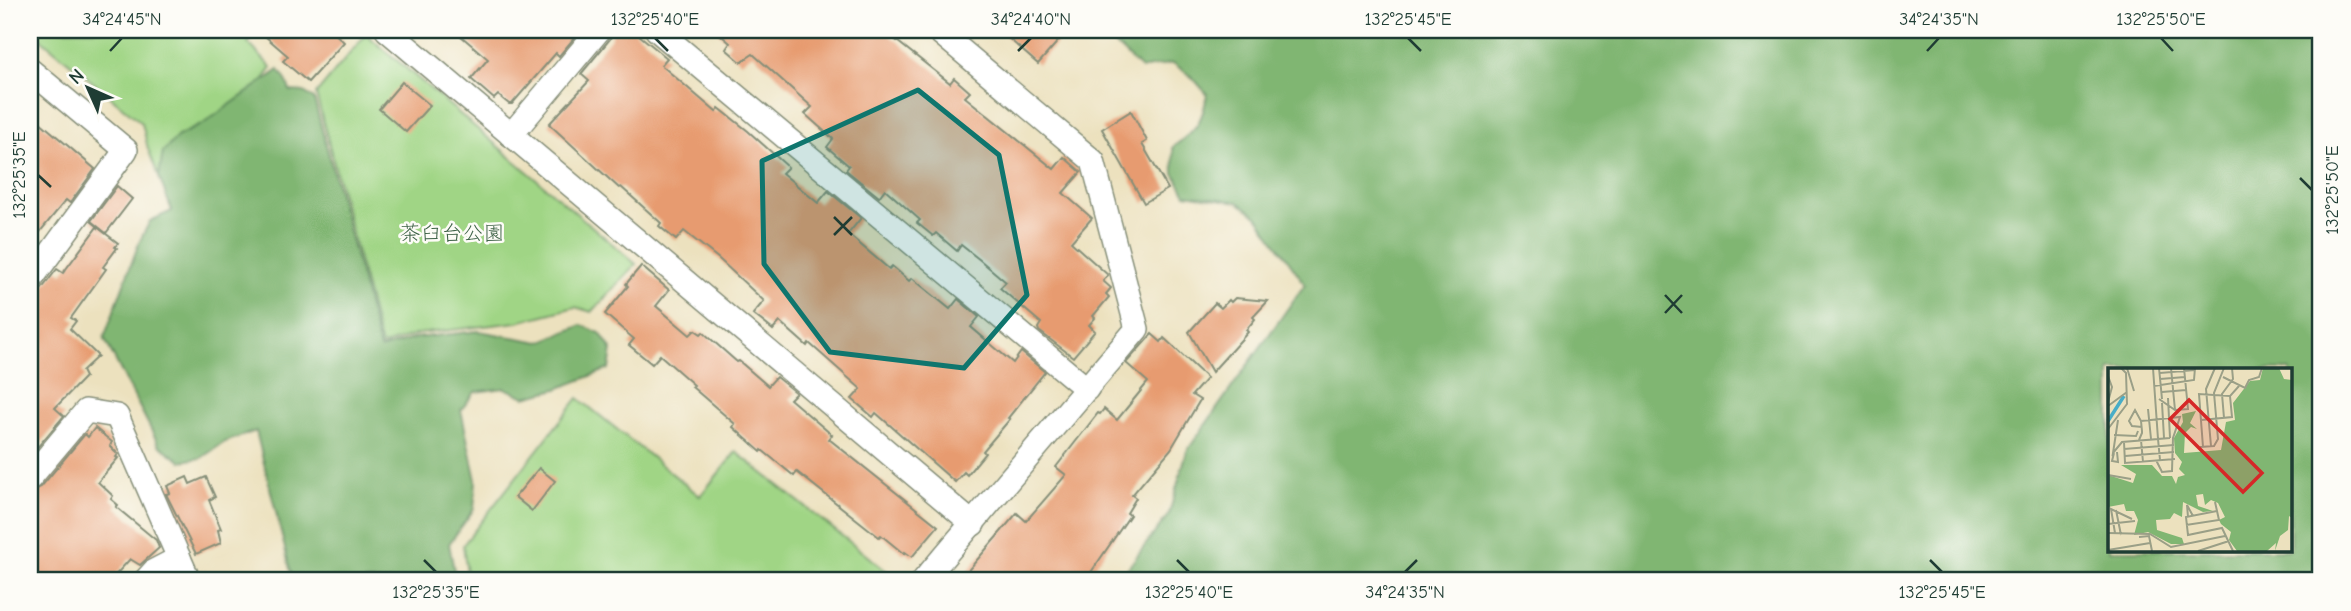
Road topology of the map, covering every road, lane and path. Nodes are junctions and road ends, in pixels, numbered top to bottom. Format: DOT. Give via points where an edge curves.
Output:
graph roads {
  1 [pos="387,30"];
  2 [pos="599,30"];
  3 [pos="657,30"];
  4 [pos="937,30"];
  5 [pos="30,70"];
  6 [pos="512,135"];
  7 [pos="32,272"];
  8 [pos="1087,389"];
  9 [pos="30,478"];
  10 [pos="973,524"];
  11 [pos="179,558"];
  12 [pos="924,580"];
  13 [pos="145,581"];
  14 [pos="189,581"];
  1 -- 6 [label="street"];
  2 -- 6 [label="street"];
  3 -- 8 [label="street"];
  4 -- 8 [label="street" via="1093,161 1137,329"];
  5 -- 7 [label="street" via="126,150"];
  6 -- 10 [label="street"];
  8 -- 10 [label="street"];
  9 -- 11 [label="street" via="86,411 117,416"];
  10 -- 12 [label="street"];
  11 -- 13 [label="street"];
  11 -- 14 [label="street"];
}
